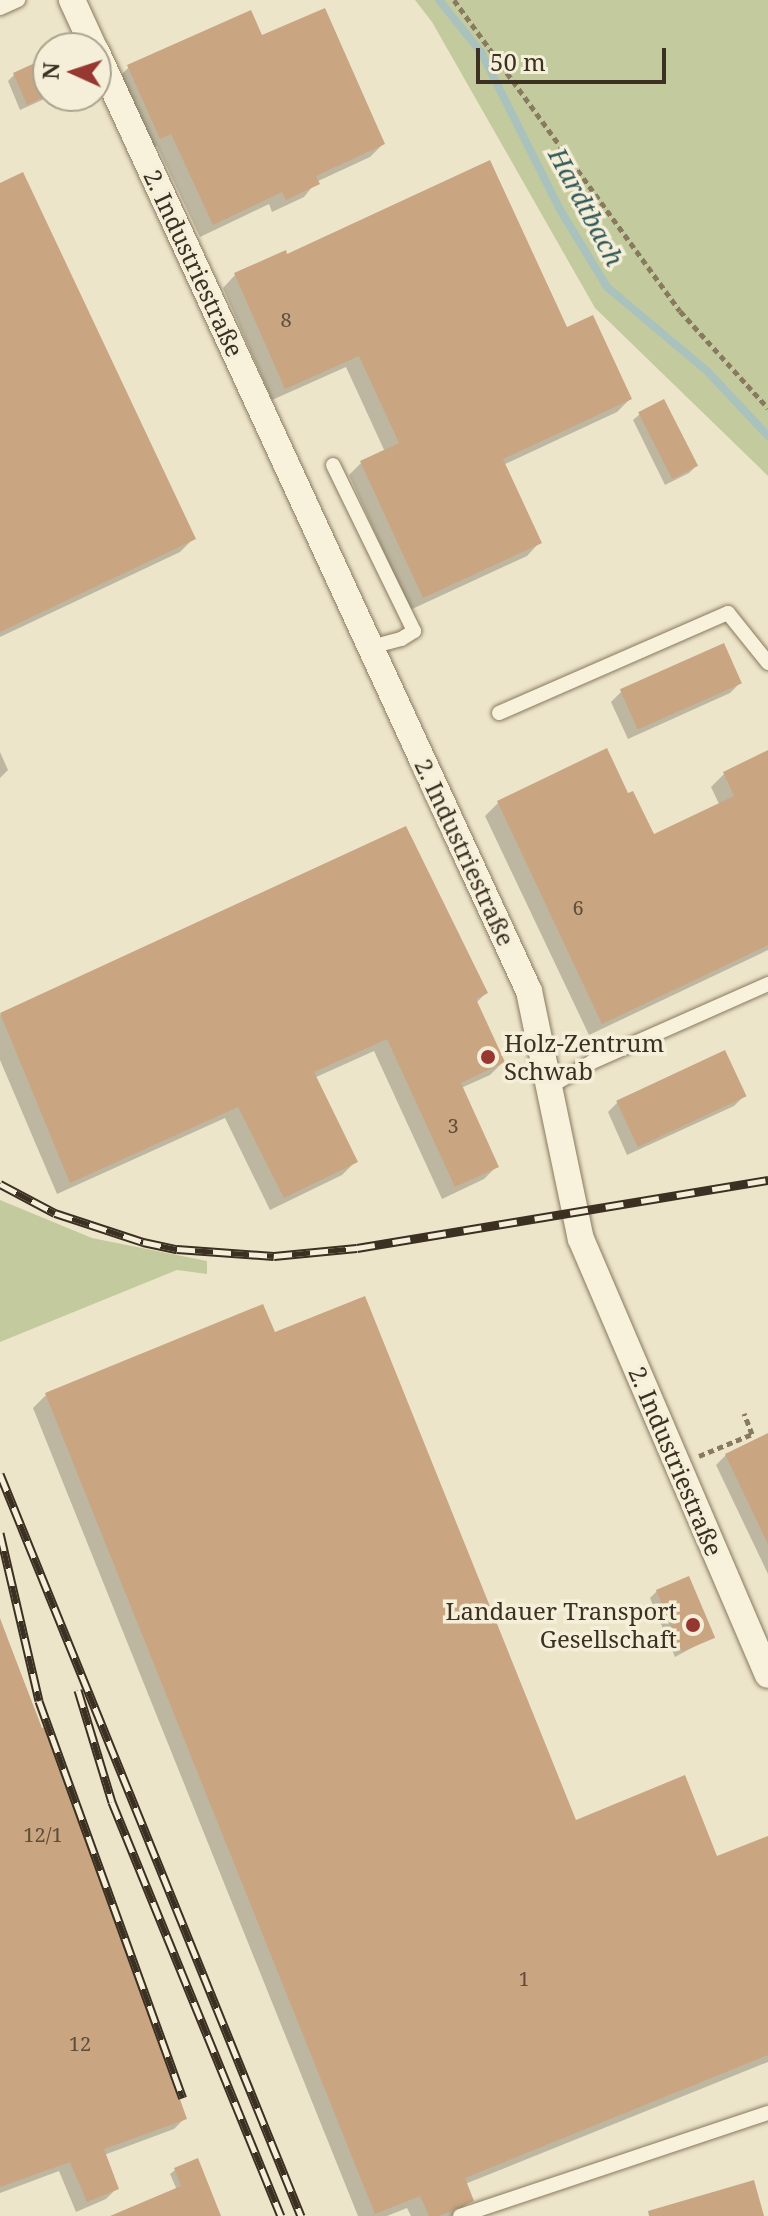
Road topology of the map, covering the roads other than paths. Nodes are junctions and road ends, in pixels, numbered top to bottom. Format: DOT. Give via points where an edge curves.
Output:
graph roads {
  1 [pos="18,0"];
  2 [pos="72,0"];
  3 [pos="0,8"];
  4 [pos="87,32"];
  5 [pos="112,87"];
  6 [pos="333,465"];
  7 [pos="371,647"];
  8 [pos="768,663"];
  9 [pos="499,713"];
  10 [pos="768,984"];
  11 [pos="551,1086"];
  12 [pos="768,1675"];
  13 [pos="768,2113"];
  14 [pos="460,2216"];
  1 -- 3 [label="lane"];
  2 -- 4 [label="street, 2. Industriestraße"];
  5 -- 7 [label="street, 2. Industriestraße"];
  6 -- 7 [label="lane" via="414,631"];
  7 -- 11 [label="street, 2. Industriestraße" via="529,991"];
  8 -- 9 [label="lane" via="728,613"];
  10 -- 11 [label="lane" via="592,1062"];
  11 -- 12 [label="street, 2. Industriestraße" via="581,1239"];
  13 -- 14 [label="lane"];
}
